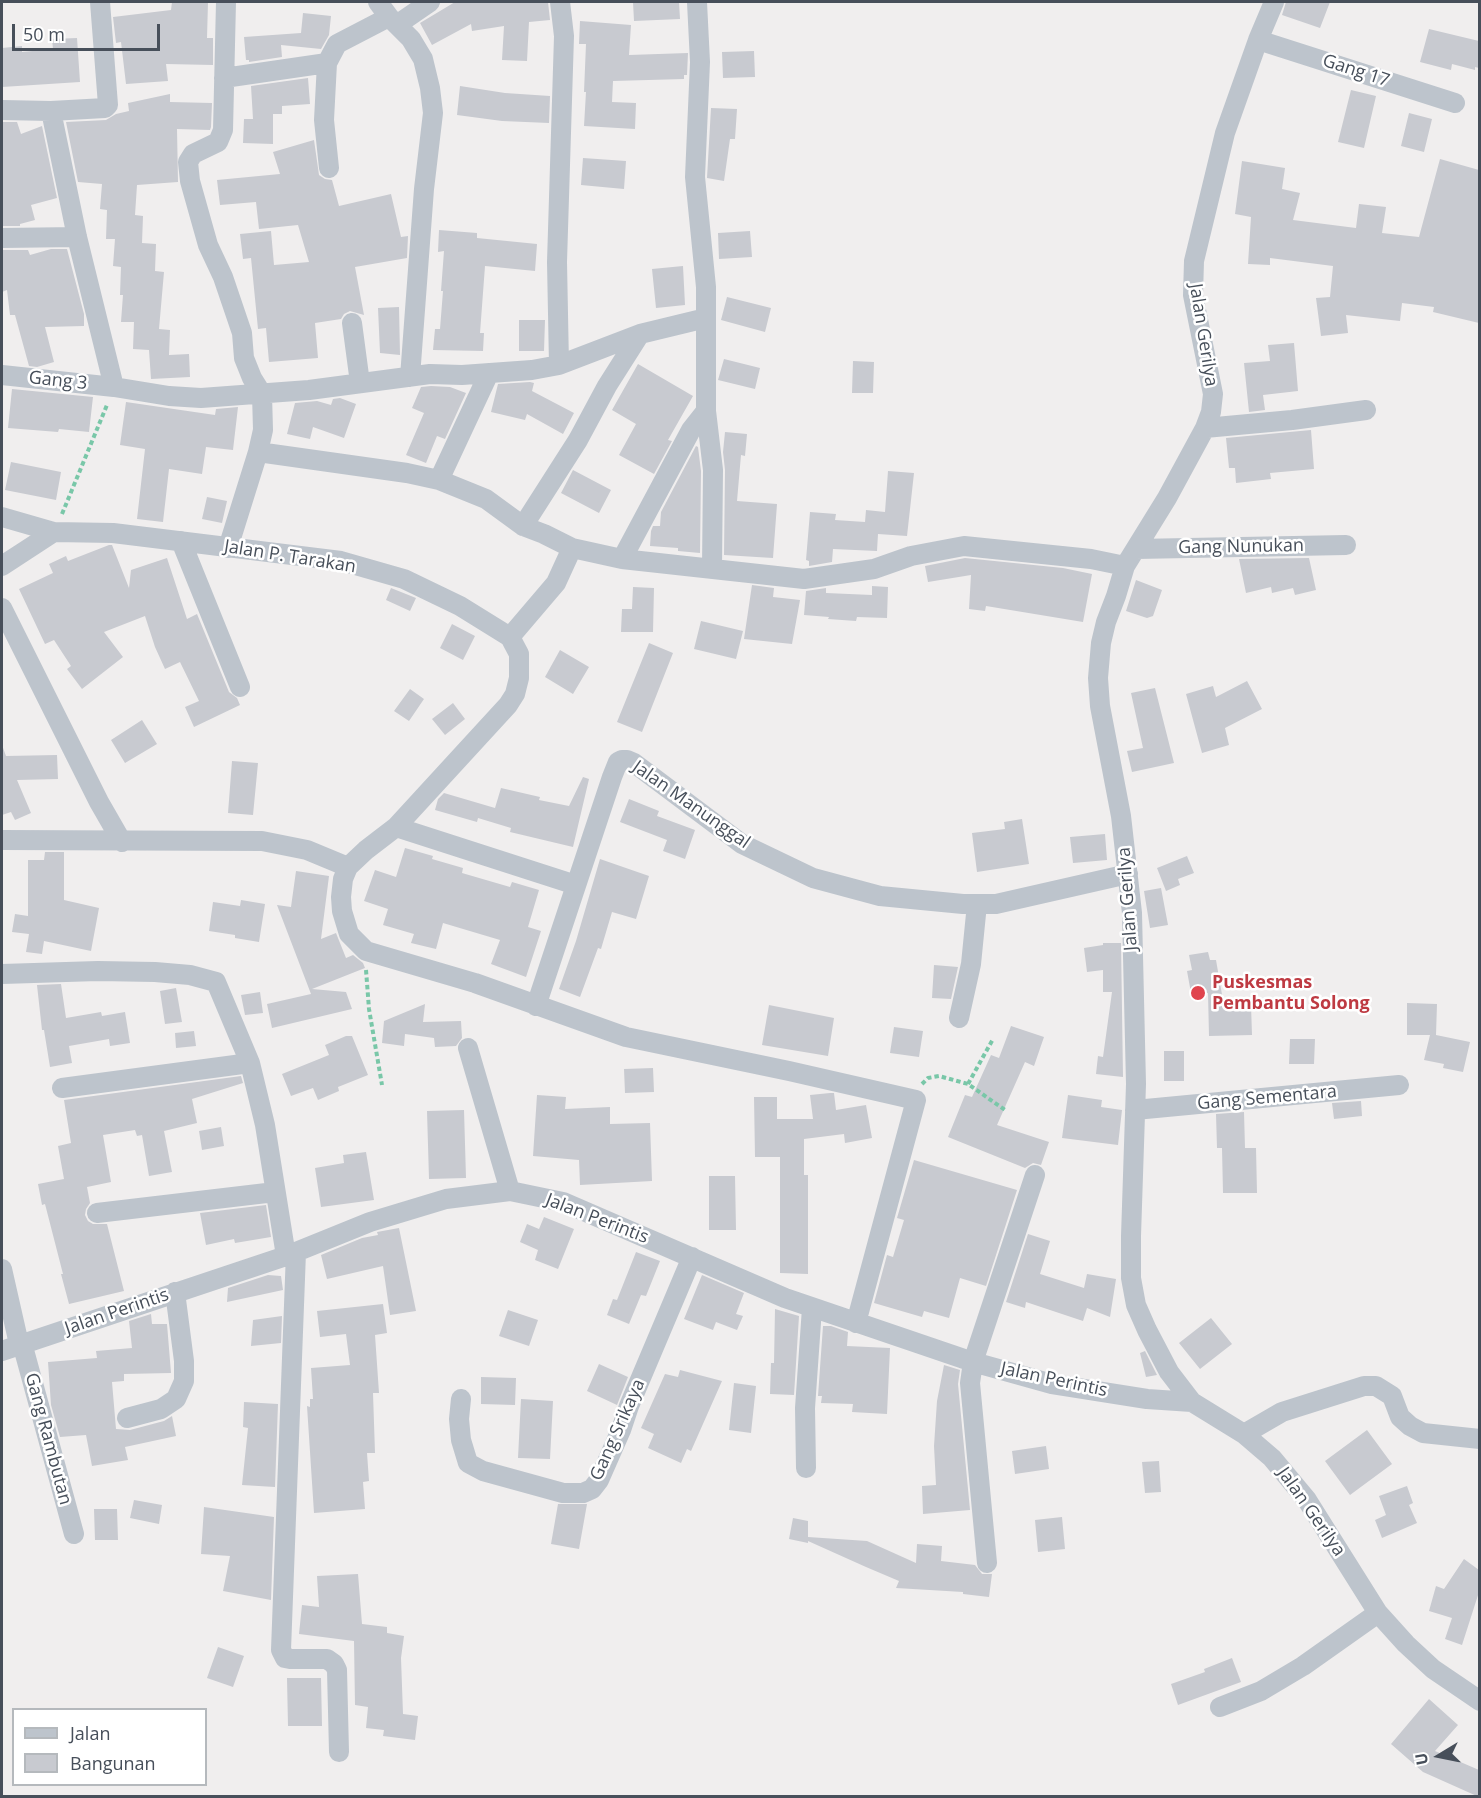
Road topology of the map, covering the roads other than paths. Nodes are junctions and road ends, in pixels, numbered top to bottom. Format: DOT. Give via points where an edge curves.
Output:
graph roads {
  1 [pos="100,2"];
  2 [pos="226,2"];
  3 [pos="430,2"];
  4 [pos="560,2"];
  5 [pos="697,2"];
  6 [pos="1274,2"];
  7 [pos="388,14"];
  8 [pos="1257,40"];
  9 [pos="327,63"];
  10 [pos="224,78"];
  11 [pos="1455,103"];
  12 [pos="2,110"];
  13 [pos="51,111"];
  14 [pos="329,168"];
  15 [pos="77,237"];
  16 [pos="2,238"];
  17 [pos="706,318"];
  18 [pos="352,322"];
  19 [pos="640,334"];
  20 [pos="559,365"];
  21 [pos="489,373"];
  22 [pos="2,375"];
  23 [pos="410,377"];
  24 [pos="360,383"];
  25 [pos="114,387"];
  26 [pos="262,394"];
  27 [pos="1366,410"];
  28 [pos="706,411"];
  29 [pos="1205,428"];
  30 [pos="258,452"];
  31 [pos="439,480"];
  32 [pos="2,517"];
  33 [pos="523,526"];
  34 [pos="54,532"];
  35 [pos="181,541"];
  36 [pos="1347,545"];
  37 [pos="228,548"];
  38 [pos="572,548"];
  39 [pos="1136,549"];
  40 [pos="622,559"];
  41 [pos="2,566"];
  42 [pos="1125,566"];
  43 [pos="712,568"];
  44 [pos="2,608"];
  45 [pos="510,637"];
  46 [pos="240,687"];
  47 [pos="396,827"];
  48 [pos="2,840"];
  49 [pos="122,842"];
  50 [pos="348,867"];
  51 [pos="1128,874"];
  52 [pos="576,885"];
  53 [pos="977,904"];
  54 [pos="2,974"];
  55 [pos="536,1005"];
  56 [pos="959,1018"];
  57 [pos="468,1048"];
  58 [pos="250,1063"];
  59 [pos="1399,1085"];
  60 [pos="62,1088"];
  61 [pos="1135,1110"];
  62 [pos="1035,1175"];
  63 [pos="510,1191"];
  64 [pos="275,1192"];
  65 [pos="97,1213"];
  66 [pos="291,1254"];
  67 [pos="692,1257"];
  68 [pos="2,1269"];
  69 [pos="174,1292"];
  70 [pos="812,1308"];
  71 [pos="856,1323"];
  72 [pos="14,1346"];
  73 [pos="973,1362"];
  74 [pos="461,1399"];
  75 [pos="1192,1402"];
  76 [pos="127,1418"];
  77 [pos="1244,1434"];
  78 [pos="1479,1439"];
  79 [pos="806,1468"];
  80 [pos="74,1534"];
  81 [pos="987,1563"];
  82 [pos="1378,1612"];
  83 [pos="1479,1701"];
  84 [pos="1220,1707"];
  85 [pos="339,1752"];
  1 -- 13 [label="street" via="108,105"];
  2 -- 10 [label="street"];
  3 -- 7 [label="street"];
  4 -- 20 [label="street" via="564,36 557,262"];
  5 -- 17 [label="street" via="700,62 695,177"];
  6 -- 8 [label="street, Jalan Gerilya"];
  7 -- 9 [label="street" via="337,44"];
  7 -- 23 [label="street" via="423,58 433,113"];
  8 -- 11 [label="street, Gang 17"];
  8 -- 29 [label="street, Jalan Gerilya" via="1226,133 1194,261 1193,295 1213,394"];
  9 -- 10 [label="street"];
  9 -- 14 [label="street" via="324,120"];
  10 -- 26 [label="street" via="224,130 218,142 193,154 188,162 190,181 208,245 234,305 244,358"];
  12 -- 13 [label="street"];
  13 -- 15 [label="street"];
  15 -- 16 [label="street"];
  15 -- 25 [label="street"];
  17 -- 19 [label="street, Gang 3"];
  17 -- 28 [label="street"];
  18 -- 24 [label="street"];
  19 -- 20 [label="street, Gang 3"];
  19 -- 33 [label="street"];
  20 -- 21 [label="street, Gang 3"];
  21 -- 23 [label="street, Gang 3"];
  21 -- 31 [label="street"];
  22 -- 25 [label="street, Gang 3"];
  23 -- 24 [label="street, Gang 3"];
  24 -- 26 [label="street, Gang 3"];
  25 -- 26 [label="street, Gang 3" via="201,398"];
  26 -- 30 [label="street" via="263,430"];
  27 -- 29 [label="street"];
  28 -- 40 [label="street" via="692,429"];
  28 -- 43 [label="street" via="713,470"];
  29 -- 39 [label="street, Jalan Gerilya"];
  30 -- 31 [label="street"];
  30 -- 37 [label="street"];
  31 -- 33 [label="street" via="486,499"];
  32 -- 34 [label="street, Jalan P. Tarakan"];
  33 -- 38 [label="street"];
  34 -- 35 [label="street, Jalan P. Tarakan" via="113,533"];
  34 -- 41 [label="street"];
  35 -- 37 [label="street, Jalan P. Tarakan"];
  35 -- 46 [label="street"];
  36 -- 39 [label="street, Gang Nunukan"];
  37 -- 45 [label="street, Jalan P. Tarakan" via="341,561 404,579 460,606"];
  38 -- 40 [label="street"];
  38 -- 45 [label="street" via="556,583"];
  39 -- 42 [label="street, Jalan Gerilya"];
  40 -- 43 [label="street"];
  42 -- 43 [label="street" via="964,546 911,556 874,569 804,579"];
  42 -- 51 [label="street, Jalan Gerilya" via="1106,622 1098,678"];
  44 -- 49 [label="street"];
  45 -- 47 [label="street" via="519,654 515,694"];
  47 -- 50 [label="street"];
  47 -- 52 [label="street"];
  48 -- 49 [label="street"];
  49 -- 50 [label="street" via="262,841 307,850"];
  50 -- 55 [label="street" via="343,879 342,911 349,934 366,951 475,982"];
  51 -- 53 [label="street, Jalan Manunggal" via="996,904"];
  51 -- 61 [label="street, Jalan Gerilya"];
  52 -- 53 [label="street, Jalan Manunggal" via="618,762 627,760 742,844 813,878 880,896"];
  52 -- 55 [label="street"];
  53 -- 56 [label="street" via="971,964"];
  54 -- 58 [label="street" via="144,971 205,978 216,982"];
  55 -- 71 [label="street" via="626,1037 916,1100"];
  57 -- 63 [label="street"];
  58 -- 60 [label="street"];
  58 -- 64 [label="street"];
  59 -- 61 [label="street, Gang Sementara"];
  61 -- 75 [label="street, Jalan Gerilya" via="1131,1278 1136,1305 1169,1372"];
  62 -- 73 [label="street"];
  63 -- 66 [label="street, Jalan Perintis" via="446,1199 370,1222"];
  63 -- 67 [label="street, Jalan Perintis" via="563,1202"];
  64 -- 65 [label="street"];
  64 -- 66 [label="street"];
  66 -- 69 [label="street, Jalan Perintis"];
  66 -- 85 [label="street" via="281,1650 285,1658 327,1659 334,1664"];
  67 -- 70 [label="street, Jalan Perintis"];
  67 -- 74 [label="street, Gang Srikaya" via="621,1430 592,1489 563,1493 468,1463 461,1440"];
  68 -- 72 [label="street, Gang Rambutan"];
  69 -- 72 [label="street, Jalan Perintis"];
  69 -- 76 [label="street" via="184,1381 176,1399 161,1409"];
  70 -- 71 [label="street, Jalan Perintis"];
  70 -- 79 [label="street"];
  71 -- 73 [label="street, Jalan Perintis"];
  72 -- 80 [label="street, Gang Rambutan"];
  73 -- 75 [label="street, Jalan Perintis" via="1052,1384"];
  73 -- 81 [label="street" via="971,1399"];
  75 -- 77 [label="street, Jalan Gerilya"];
  77 -- 78 [label="street" via="1282,1412 1364,1386 1377,1386 1392,1396 1400,1417 1423,1433"];
  77 -- 82 [label="street, Jalan Gerilya" via="1272,1458 1307,1500"];
  82 -- 83 [label="street, Jalan Gerilya" via="1432,1669"];
  82 -- 84 [label="street" via="1303,1666 1261,1691"];
}
